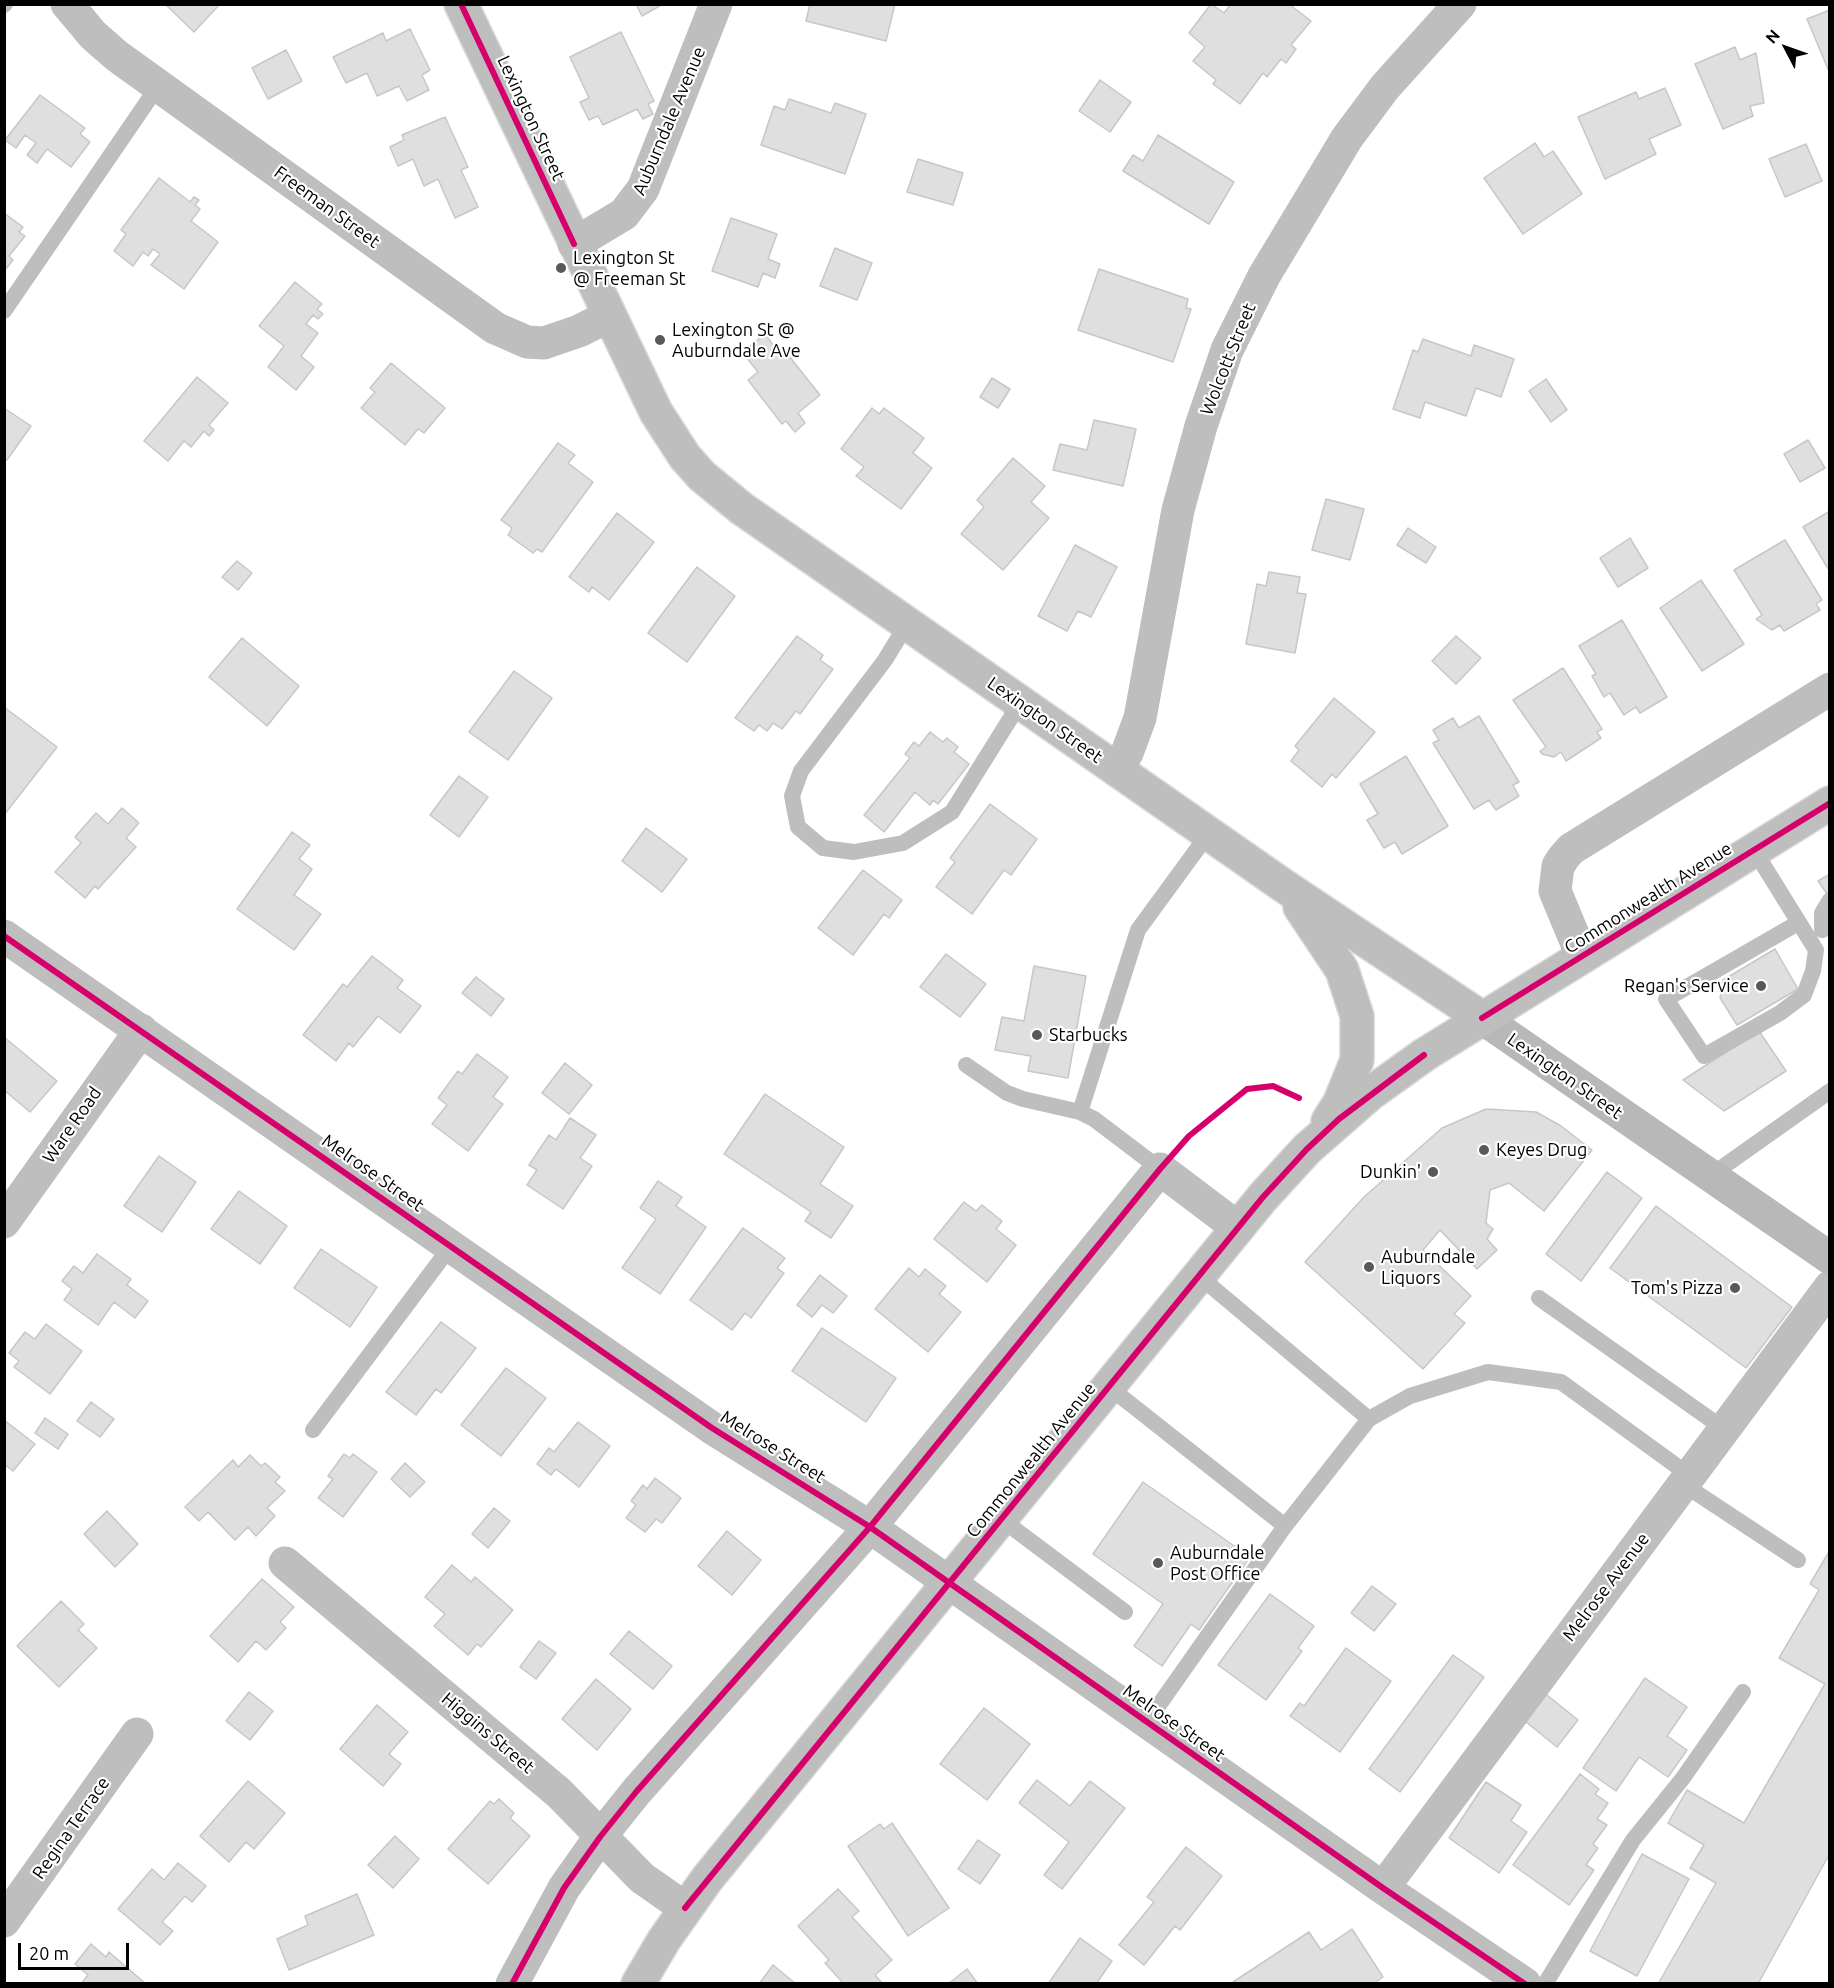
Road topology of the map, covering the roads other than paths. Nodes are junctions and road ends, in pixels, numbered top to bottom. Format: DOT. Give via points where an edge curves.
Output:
graph roads {
  1 [pos="67,4"];
  2 [pos="461,4"];
  3 [pos="716,4"];
  4 [pos="1460,4"];
  5 [pos="158,86"];
  6 [pos="574,244"];
  7 [pos="4,311"];
  8 [pos="609,316"];
  9 [pos="907,624"];
  10 [pos="1830,689"];
  11 [pos="1020,703"];
  12 [pos="1117,770"];
  13 [pos="1830,803"];
  14 [pos="1209,833"];
  15 [pos="1754,850"];
  16 [pos="1284,886"];
  17 [pos="1830,900"];
  18 [pos="1798,923"];
  19 [pos="1822,932"];
  20 [pos="4,936"];
  21 [pos="1582,956"];
  22 [pos="1482,1018"];
  23 [pos="141,1030"];
  24 [pos="966,1065"];
  25 [pos="1830,1091"];
  26 [pos="1080,1112"];
  27 [pos="1307,1149"];
  28 [pos="1160,1169"];
  29 [pos="1710,1176"];
  30 [pos="4,1222"];
  31 [pos="1238,1228"];
  32 [pos="451,1246"];
  33 [pos="1830,1258"];
  34 [pos="1198,1276"];
  35 [pos="1830,1287"];
  36 [pos="1539,1298"];
  37 [pos="1109,1387"];
  38 [pos="1369,1419"];
  39 [pos="1724,1429"];
  40 [pos="313,1430"];
  41 [pos="1686,1479"];
  42 [pos="1001,1519"];
  43 [pos="1285,1526"];
  44 [pos="870,1527"];
  45 [pos="1798,1560"];
  46 [pos="285,1563"];
  47 [pos="950,1583"];
  48 [pos="1125,1612"];
  49 [pos="1743,1692"];
  50 [pos="1147,1722"];
  51 [pos="136,1734"];
  52 [pos="600,1837"];
  53 [pos="1383,1888"];
  54 [pos="685,1908"];
  55 [pos="4,1921"];
  56 [pos="512,1983"];
  57 [pos="638,1983"];
  58 [pos="1525,1983"];
  59 [pos="1545,1983"];
  1 -- 5 [label="street, Freeman Street" via="109,49"];
  2 -- 6 [label="street, Lexington Street"];
  3 -- 6 [label="street, Auburndale Avenue" via="644,189 624,214"];
  4 -- 12 [label="street, Wolcott Street" via="1385,87 1347,138 1263,276 1227,350 1178,510 1140,718"];
  5 -- 7 [label="lane"];
  5 -- 8 [label="street, Freeman Street" via="510,336 527,342 555,340"];
  6 -- 8 [label="street, Lexington Street"];
  8 -- 9 [label="street, Lexington Street" via="670,436 702,476 741,508"];
  9 -- 11 [label="street, Lexington Street"];
  9 -- 11 [label="lane" via="885,660 801,771 792,796 798,827 823,848 855,852 903,843 952,812"];
  10 -- 21 [label="street, Commonwealth Avenue" via="1571,849 1558,866 1555,891"];
  11 -- 12 [label="street, Lexington Street"];
  12 -- 14 [label="street, Lexington Street"];
  13 -- 15 [label="street, Commonwealth Avenue"];
  14 -- 16 [label="street, Lexington Street"];
  14 -- 26 [label="lane" via="1138,930"];
  15 -- 18 [label="lane"];
  15 -- 21 [label="street, Commonwealth Avenue"];
  16 -- 22 [label="street, Lexington Street"];
  16 -- 27 [label="street" via="1331,950 1353,996 1357,1016 1357,1060 1349,1082"];
  17 -- 19 [label="lane" via="1822,914"];
  18 -- 19 [label="lane"];
  18 -- 19 [label="lane" via="1666,999 1704,1056 1804,995"];
  20 -- 23 [label="street, Melrose Street"];
  21 -- 22 [label="street, Commonwealth Avenue"];
  22 -- 27 [label="street, Commonwealth Avenue" via="1371,1093"];
  22 -- 29 [label="main road, Lexington Street"];
  23 -- 30 [label="street, Ware Road"];
  23 -- 32 [label="street, Melrose Street"];
  24 -- 26 [label="lane" via="1007,1093"];
  25 -- 29 [label="lane"];
  26 -- 28 [label="lane" via="1110,1129"];
  27 -- 31 [label="street, Commonwealth Avenue"];
  28 -- 31 [label="street"];
  28 -- 44 [label="street"];
  29 -- 33 [label="main road, Lexington Street"];
  31 -- 34 [label="street, Commonwealth Avenue"];
  32 -- 40 [label="lane"];
  32 -- 44 [label="street, Melrose Street" via="712,1428"];
  34 -- 37 [label="street, Commonwealth Avenue"];
  34 -- 38 [label="lane"];
  35 -- 39 [label="street, Melrose Avenue"];
  36 -- 39 [label="lane"];
  37 -- 42 [label="street, Commonwealth Avenue"];
  37 -- 43 [label="lane"];
  38 -- 41 [label="lane" via="1410,1396 1488,1372 1561,1382"];
  38 -- 43 [label="lane"];
  39 -- 41 [label="street, Melrose Avenue"];
  41 -- 45 [label="lane"];
  41 -- 53 [label="street, Melrose Avenue"];
  42 -- 47 [label="street, Commonwealth Avenue"];
  42 -- 48 [label="lane"];
  43 -- 50 [label="lane"];
  44 -- 47 [label="street, Melrose Street"];
  44 -- 52 [label="street"];
  46 -- 52 [label="street, Higgins Street" via="559,1793"];
  47 -- 50 [label="street, Melrose Street"];
  47 -- 54 [label="street, Commonwealth Avenue"];
  49 -- 59 [label="lane" via="1683,1778 1633,1840"];
  50 -- 53 [label="street, Melrose Street"];
  51 -- 55 [label="street, Regina Terrace"];
  52 -- 54 [label="street, Higgins Street" via="642,1878"];
  52 -- 56 [label="street" via="564,1888"];
  53 -- 58 [label="street, Melrose Street"];
  54 -- 57 [label="street, Commonwealth Avenue"];
}
